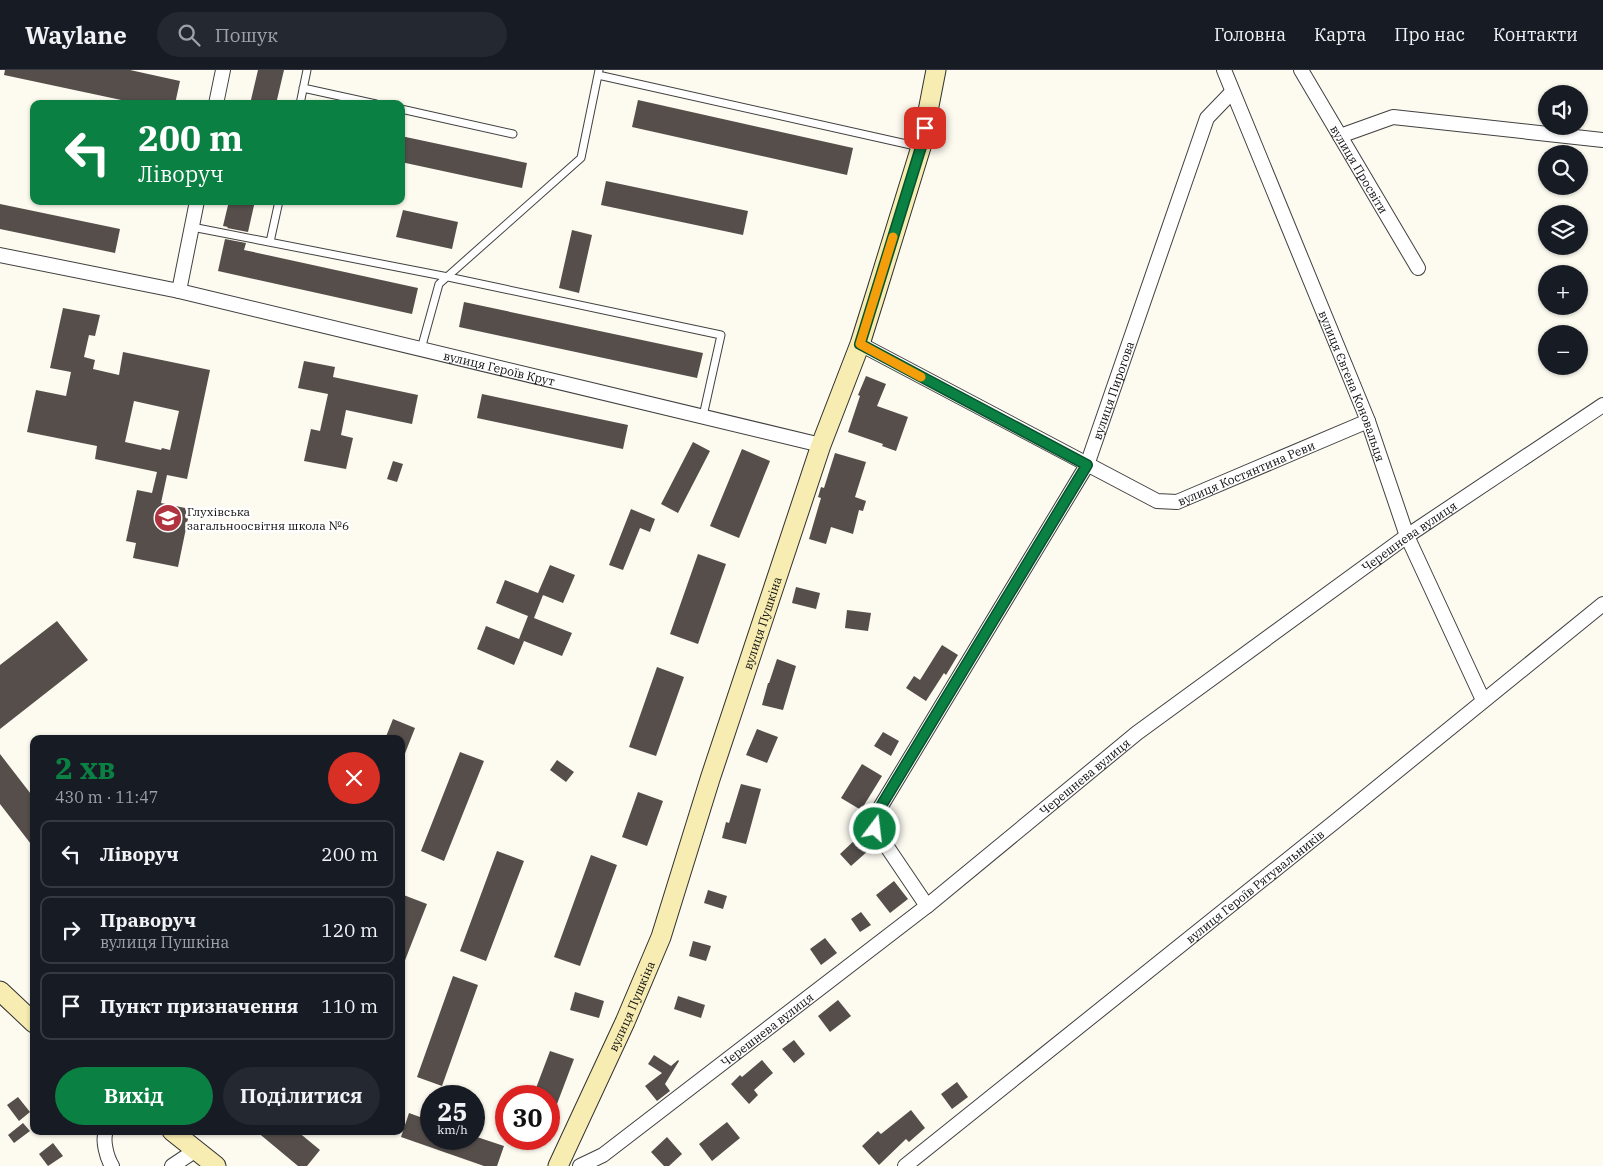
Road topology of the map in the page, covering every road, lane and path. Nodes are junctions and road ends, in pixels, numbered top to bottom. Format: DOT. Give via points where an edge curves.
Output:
graph roads {
  1 [pos="222,70"];
  2 [pos="307,70"];
  3 [pos="936,70"];
  4 [pos="1224,70"];
  5 [pos="1301,70"];
  6 [pos="599,72"];
  7 [pos="303,88"];
  8 [pos="1232,92"];
  9 [pos="217,100"];
  10 [pos="301,100"];
  11 [pos="358,100"];
  12 [pos="405,110"];
  13 [pos="513,134"];
  14 [pos="1340,136"];
  15 [pos="1603,140"];
  16 [pos="921,147"];
  17 [pos="196,205"];
  18 [pos="278,205"];
  19 [pos="192,227"];
  20 [pos="270,242"];
  21 [pos="0,256"];
  22 [pos="1418,268"];
  23 [pos="448,277"];
  24 [pos="179,291"];
  25 [pos="860,344"];
  26 [pos="421,349"];
  27 [pos="1603,406"];
  28 [pos="703,416"];
  29 [pos="1368,421"];
  30 [pos="822,444"];
  31 [pos="1087,465"];
  32 [pos="1407,536"];
  33 [pos="1603,604"];
  34 [pos="1483,700"];
  35 [pos="927,906"];
  36 [pos="0,991"];
  37 [pos="30,1019"];
  38 [pos="104,1135"];
  39 [pos="177,1135"];
  40 [pos="196,1150"];
  41 [pos="112,1166"];
  42 [pos="172,1166"];
  43 [pos="216,1166"];
  44 [pos="558,1166"];
  45 [pos="580,1166"];
  46 [pos="905,1166"];
  1 -- 9 [label="street"];
  2 -- 7 [label="lane"];
  3 -- 16 [label="street, вулиця Пушкіна"];
  4 -- 8 [label="street, вулиця Євгена Коновальця"];
  5 -- 14 [label="street, вулиця Просвіти"];
  6 -- 16 [label="lane"];
  6 -- 23 [label="lane" via="581,158"];
  7 -- 10 [label="lane"];
  7 -- 11 [label="lane"];
  8 -- 29 [label="street, вулиця Євгена Коновальця"];
  8 -- 31 [label="street, вулиця Пирогова" via="1207,118"];
  12 -- 13 [label="lane"];
  14 -- 15 [label="street" via="1393,116"];
  14 -- 22 [label="street, вулиця Просвіти"];
  16 -- 25 [label="street, вулиця Пушкіна"];
  17 -- 19 [label="street"];
  18 -- 20 [label="lane"];
  19 -- 20 [label="lane"];
  19 -- 24 [label="street"];
  20 -- 23 [label="lane"];
  21 -- 24 [label="street, вулиця Героїв Крут"];
  23 -- 26 [label="lane" via="439,284"];
  23 -- 28 [label="lane" via="721,335"];
  24 -- 26 [label="street, вулиця Героїв Крут"];
  25 -- 30 [label="street, вулиця Пушкіна"];
  25 -- 31 [label="street, вулиця Костянтина Реви"];
  26 -- 28 [label="street, вулиця Героїв Крут"];
  27 -- 32 [label="street, Черешнева вулиця"];
  28 -- 30 [label="street, вулиця Героїв Крут"];
  29 -- 31 [label="street, вулиця Костянтина Реви" via="1177,502 1157,501"];
  29 -- 32 [label="street, вулиця Євгена Коновальця"];
  30 -- 44 [label="street, вулиця Пушкіна" via="661,937"];
  31 -- 35 [label="street, вулиця Пирогова" via="875,816 875,829"];
  32 -- 34 [label="street, вулиця Євгена Коновальця"];
  32 -- 35 [label="street, Черешнева вулиця" via="1137,733"];
  33 -- 34 [label="street, вулиця Героїв Рятувальників"];
  34 -- 46 [label="street, вулиця Героїв Рятувальників"];
  35 -- 45 [label="street, Черешнева вулиця" via="603,1156"];
  36 -- 37 [label="street"];
  38 -- 41 [label="street"];
  39 -- 40 [label="street"];
  40 -- 42 [label="street"];
  40 -- 43 [label="street"];
}
